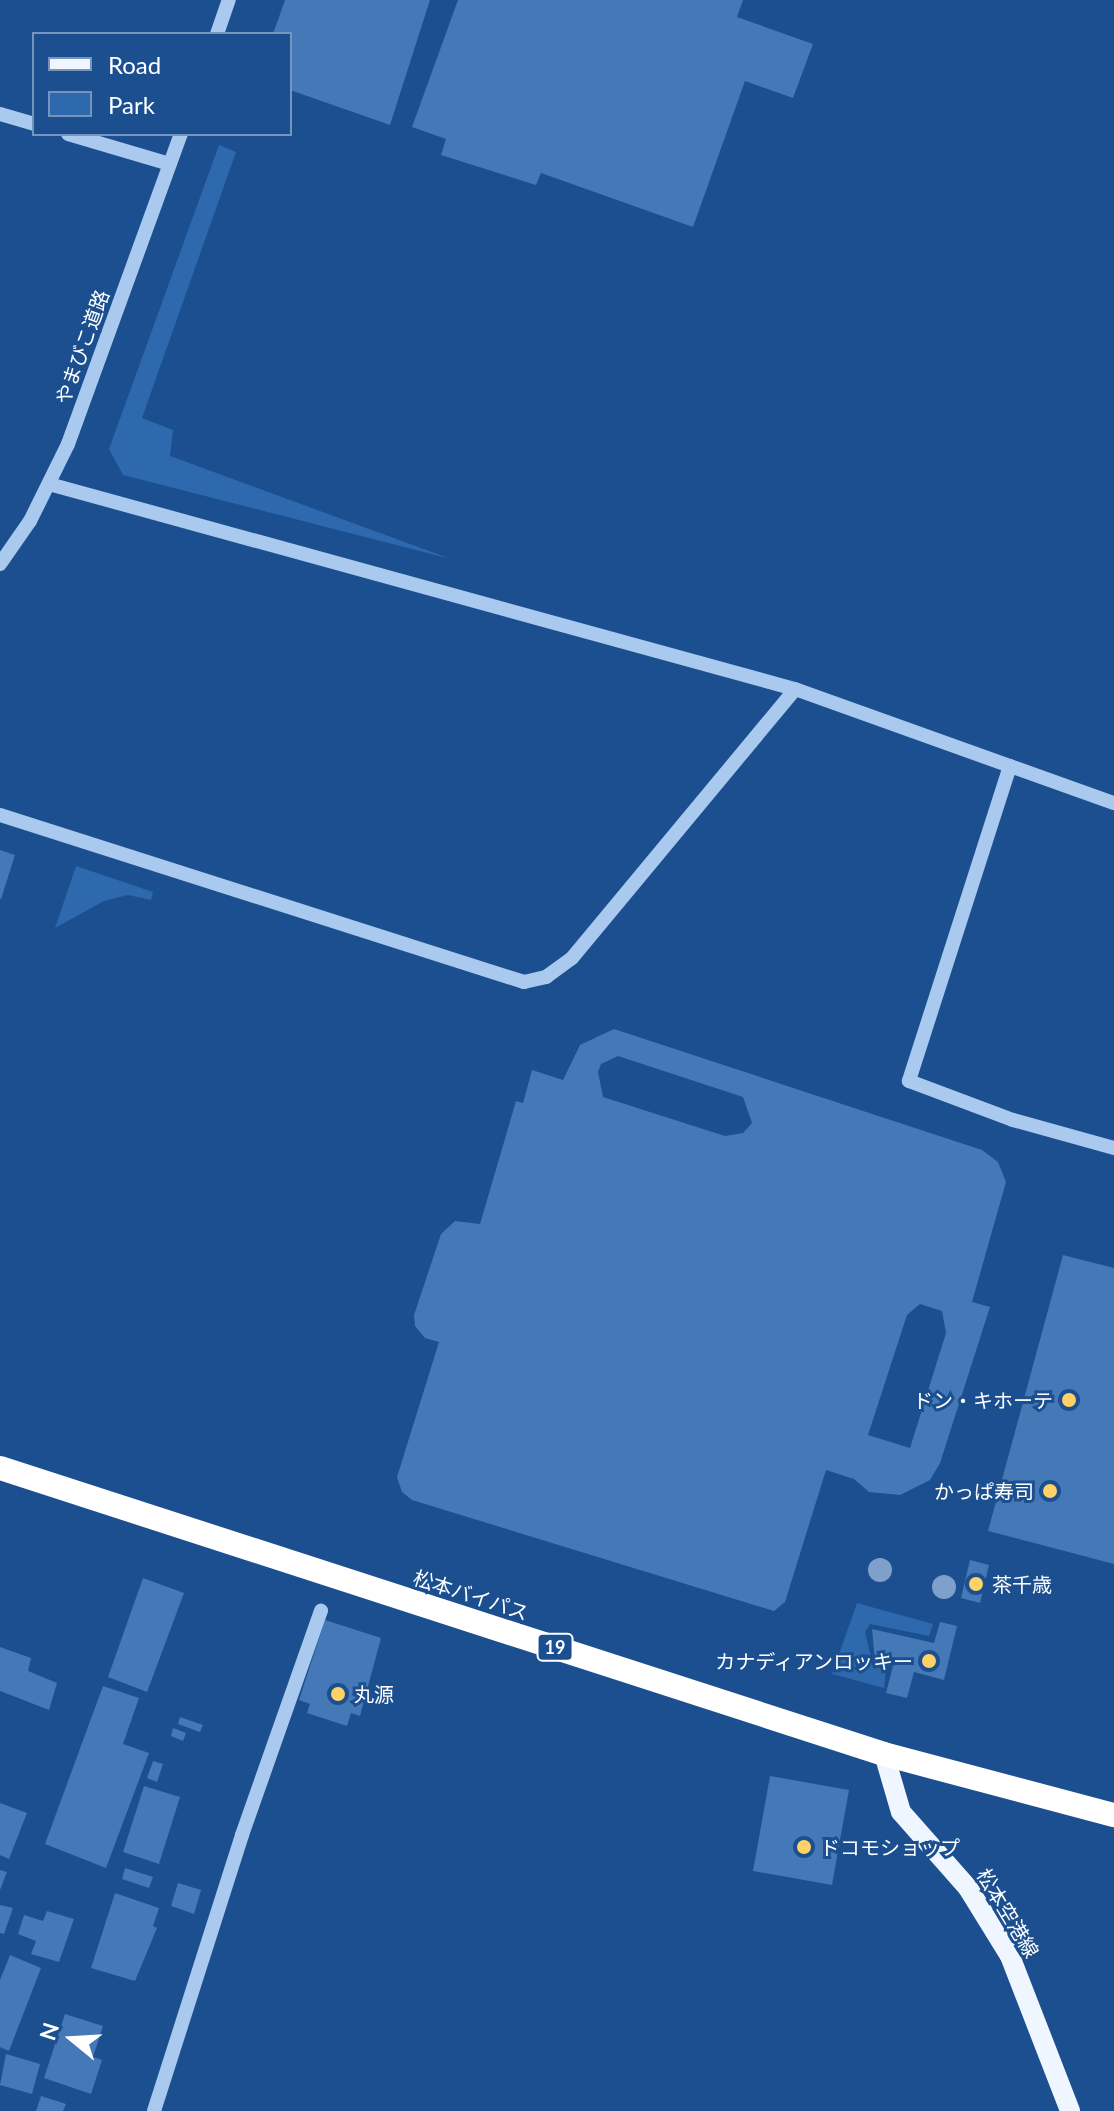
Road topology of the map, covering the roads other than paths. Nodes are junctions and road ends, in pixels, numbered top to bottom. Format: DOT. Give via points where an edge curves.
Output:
graph roads {
  1 [pos="229,0"];
  2 [pos="218,32"];
  3 [pos="0,114"];
  4 [pos="32,123"];
  5 [pos="75,136"];
  6 [pos="180,136"];
  7 [pos="170,164"];
  8 [pos="49,484"];
  9 [pos="0,564"];
  10 [pos="795,689"];
  11 [pos="1010,766"];
  12 [pos="1114,803"];
  13 [pos="0,815"];
  14 [pos="1114,1148"];
  15 [pos="0,1468"];
  16 [pos="321,1611"];
  17 [pos="884,1754"];
  18 [pos="1114,1815"];
  19 [pos="154,2111"];
  20 [pos="1070,2111"];
  1 -- 2 [label="street"];
  3 -- 4 [label="street"];
  5 -- 7 [label="street"];
  6 -- 7 [label="street, やまびこ道路"];
  7 -- 8 [label="street, やまびこ道路"];
  8 -- 9 [label="street, やまびこ道路"];
  8 -- 10 [label="street"];
  10 -- 11 [label="street"];
  10 -- 13 [label="street" via="572,958 546,977 524,982"];
  11 -- 12 [label="street"];
  11 -- 14 [label="street" via="909,1081 1013,1120"];
  15 -- 17 [label="highway, 松本バイパス / 19"];
  16 -- 19 [label="street"];
  17 -- 18 [label="highway, 松本バイパス / 19"];
  17 -- 20 [label="main road, 松本空港線" via="901,1812 968,1888 1010,1956"];
}
